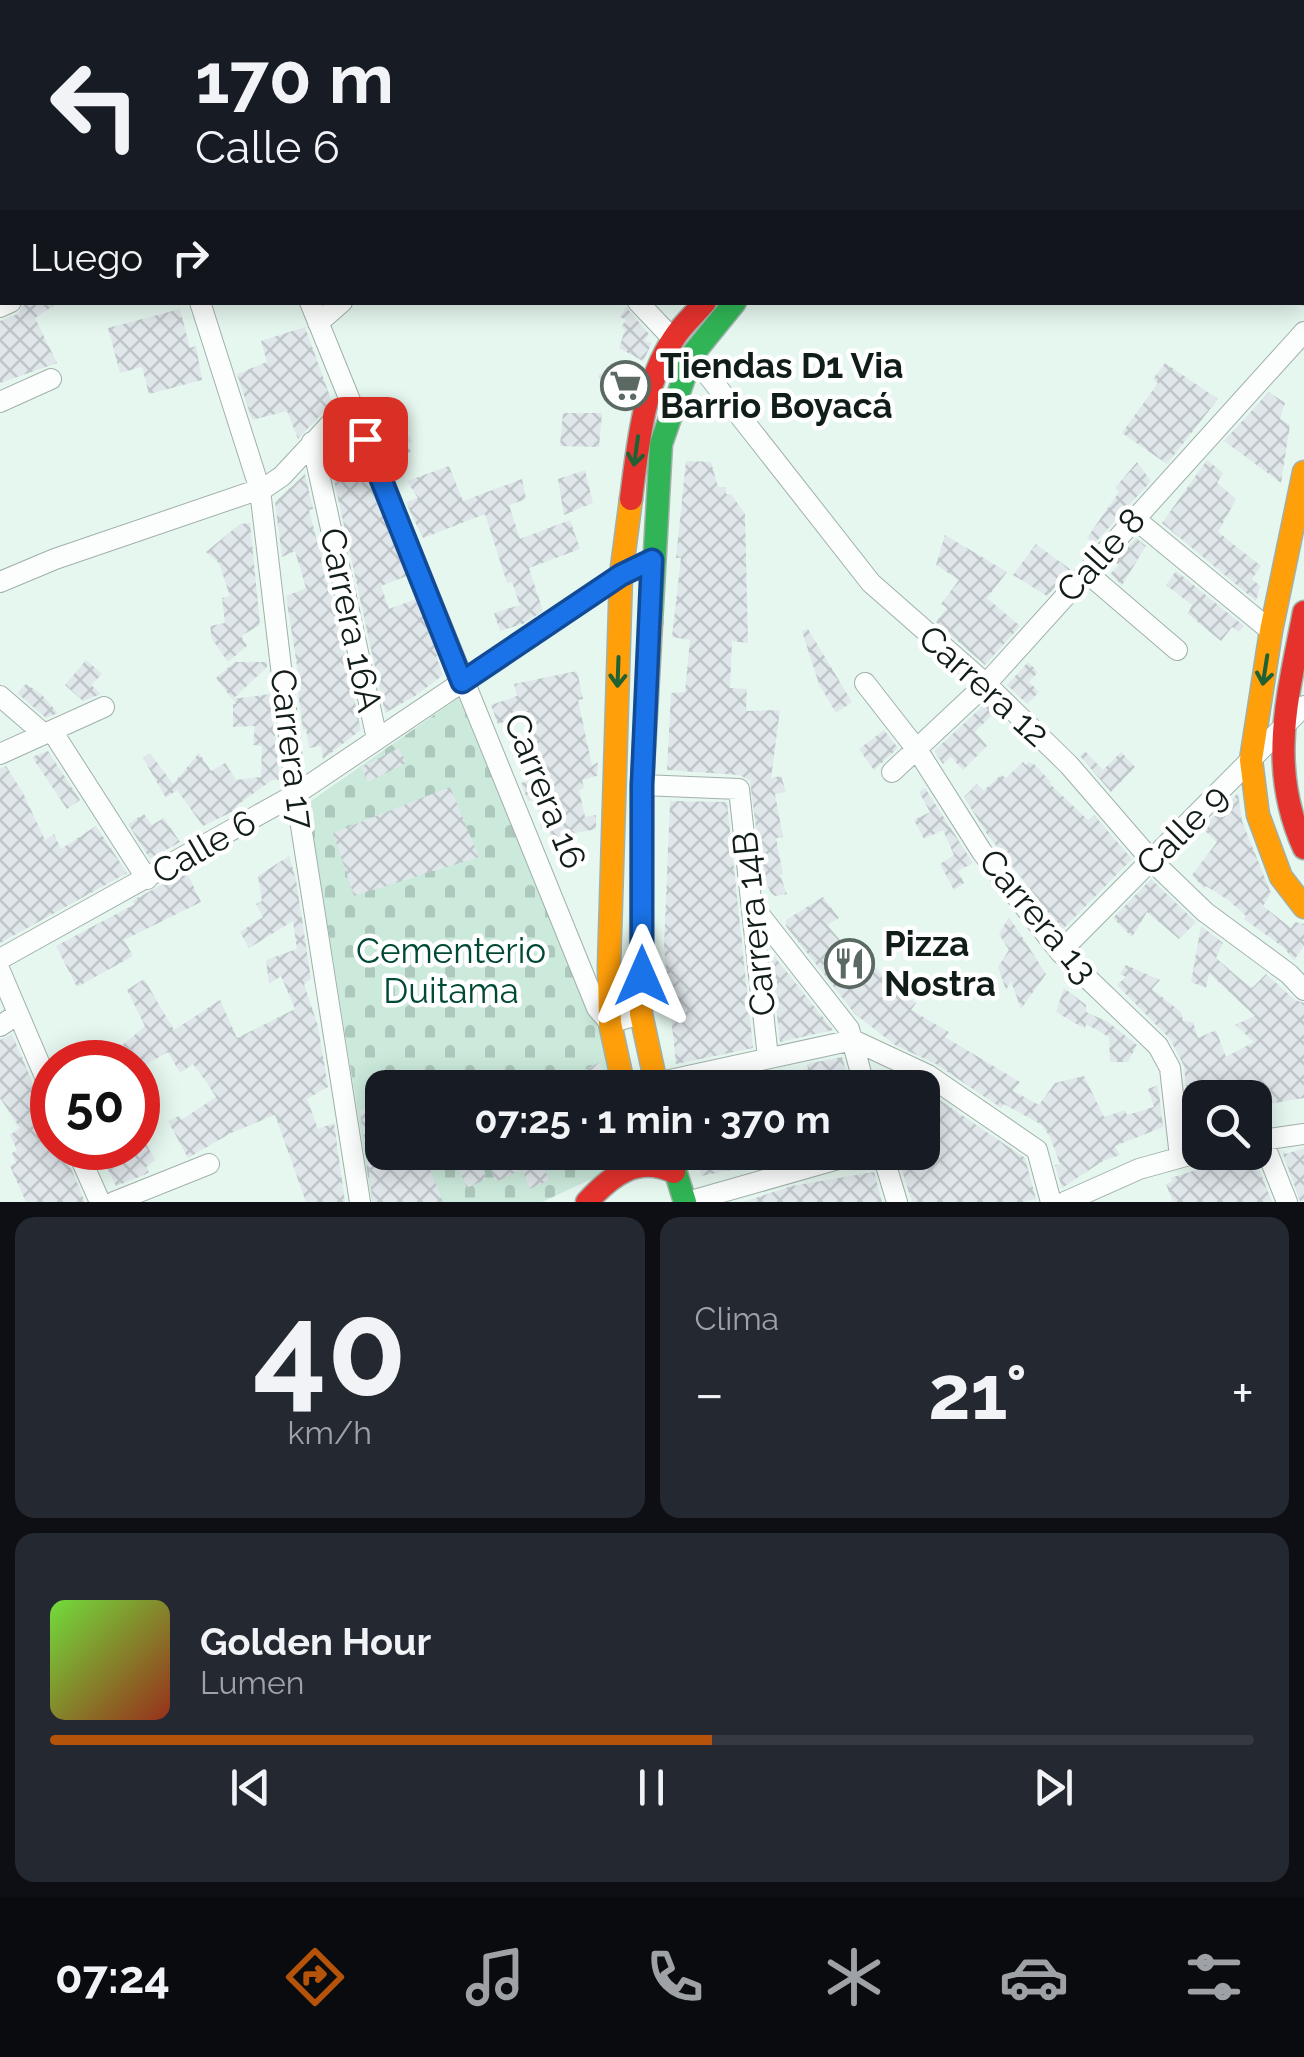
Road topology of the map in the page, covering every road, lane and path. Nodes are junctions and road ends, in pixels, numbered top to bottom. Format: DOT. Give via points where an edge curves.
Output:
graph roads {
  1 [pos="201,305"];
  2 [pos="311,305"];
  3 [pos="339,305"];
  4 [pos="641,305"];
  5 [pos="702,305"];
  6 [pos="734,305"];
  7 [pos="318,323"];
  8 [pos="1304,332"];
  9 [pos="672,339"];
  10 [pos="692,355"];
  11 [pos="51,379"];
  12 [pos="0,402"];
  13 [pos="350,403"];
  14 [pos="312,442"];
  15 [pos="1304,472"];
  16 [pos="260,490"];
  17 [pos="1135,518"];
  18 [pos="652,560"];
  19 [pos="1086,572"];
  20 [pos="621,575"];
  21 [pos="0,582"];
  22 [pos="1304,612"];
  23 [pos="1271,631"];
  24 [pos="1177,650"];
  25 [pos="462,682"];
  26 [pos="865,682"];
  27 [pos="986,684"];
  28 [pos="0,696"];
  29 [pos="1304,706"];
  30 [pos="104,707"];
  31 [pos="1282,731"];
  32 [pos="48,732"];
  33 [pos="377,739"];
  34 [pos="918,751"];
  35 [pos="0,754"];
  36 [pos="1251,760"];
  37 [pos="892,772"];
  38 [pos="642,786"];
  39 [pos="296,794"];
  40 [pos="1304,848"];
  41 [pos="1152,861"];
  42 [pos="147,879"];
  43 [pos="1304,907"];
  44 [pos="754,908"];
  45 [pos="1060,952"];
  46 [pos="0,959"];
  47 [pos="0,971"];
  48 [pos="1304,990"];
  49 [pos="642,1014"];
  50 [pos="9,1020"];
  51 [pos="610,1024"];
  52 [pos="853,1040"];
  53 [pos="30,1056"];
  54 [pos="768,1058"];
  55 [pos="620,1070"];
  56 [pos="653,1070"];
  57 [pos="718,1070"];
  58 [pos="860,1070"];
  59 [pos="1182,1120"];
  60 [pos="1304,1134"];
  61 [pos="1272,1138"];
  62 [pos="1182,1157"];
  63 [pos="209,1164"];
  64 [pos="1272,1169"];
  65 [pos="86,1170"];
  66 [pos="619,1170"];
  67 [pos="675,1170"];
  68 [pos="799,1170"];
  69 [pos="887,1170"];
  70 [pos="593,1195"];
  71 [pos="100,1202"];
  72 [pos="114,1202"];
  73 [pos="360,1202"];
  74 [pos="564,1202"];
  75 [pos="686,1202"];
  76 [pos="897,1202"];
  77 [pos="1052,1202"];
  78 [pos="1065,1202"];
  79 [pos="1288,1202"];
  1 -- 16 [label="street, Carrera 17"];
  2 -- 7 [label="street, Carrera 16"];
  3 -- 7 [label="street"];
  4 -- 9 [label="street"];
  5 -- 9 [label="main road, Carrera 16"];
  6 -- 10 [label="main road"];
  7 -- 13 [label="street, Carrera 16"];
  8 -- 17 [label="street, Calle 8"];
  9 -- 20 [label="main road, Carrera 16, one-way" via="640,427"];
  10 -- 18 [label="main road, Carrera 16" via="661,444"];
  10 -- 27 [label="street, Carrera 12" via="871,583"];
  11 -- 12 [label="street"];
  13 -- 14 [label="street"];
  13 -- 25 [label="street, Carrera 16"];
  14 -- 16 [label="street"];
  14 -- 33 [label="street, Carrera 16A"];
  15 -- 23 [label="main road"];
  16 -- 21 [label="street"];
  16 -- 39 [label="street, Carrera 17"];
  17 -- 19 [label="street, Calle 8"];
  17 -- 23 [label="street"];
  18 -- 20 [label="street, Calle 6"];
  18 -- 38 [label="main road, Carrera 16"];
  19 -- 24 [label="street"];
  19 -- 27 [label="street, Calle 8"];
  20 -- 25 [label="street, Calle 6"];
  20 -- 51 [label="main road, Carrera 16, one-way"];
  22 -- 31 [label="main road"];
  23 -- 36 [label="main road, one-way"];
  25 -- 33 [label="street, Calle 6"];
  25 -- 51 [label="street, Carrera 16" via="597,1008"];
  26 -- 34 [label="street, Carrera 13"];
  27 -- 34 [label="street, Calle 8"];
  27 -- 41 [label="street, Carrera 12" via="1069,764"];
  28 -- 32 [label="street"];
  29 -- 31 [label="street, Calle 9"];
  30 -- 32 [label="street"];
  31 -- 36 [label="street, Calle 9"];
  31 -- 40 [label="main road" via="1280,769 1291,825"];
  32 -- 35 [label="street"];
  32 -- 42 [label="street"];
  33 -- 39 [label="street, Calle 6"];
  34 -- 37 [label="street, Calle 8"];
  34 -- 45 [label="street, Carrera 13" via="982,852"];
  36 -- 41 [label="street, Calle 9"];
  36 -- 43 [label="main road" via="1258,815 1281,877"];
  38 -- 44 [label="street, Carrera 14B" via="739,790"];
  38 -- 49 [label="main road, Carrera 16"];
  39 -- 42 [label="street, Calle 6"];
  39 -- 73 [label="street, Carrera 17"];
  41 -- 45 [label="street, Calle 9"];
  41 -- 48 [label="street, Carrera 12"];
  42 -- 46 [label="street, Calle 6"];
  44 -- 52 [label="street"];
  44 -- 54 [label="street, Carrera 14B"];
  45 -- 59 [label="street, Carrera 13" via="1158,1046"];
  47 -- 50 [label="street"];
  49 -- 51 [label="street"];
  49 -- 56 [label="main road, Carrera 16"];
  50 -- 53 [label="street"];
  51 -- 55 [label="main road, Carrera 16"];
  52 -- 54 [label="street"];
  52 -- 58 [label="street"];
  52 -- 77 [label="street" via="928,1076 1036,1150"];
  54 -- 57 [label="street"];
  60 -- 61 [label="street"];
  62 -- 78 [label="street"];
  63 -- 72 [label="street"];
  64 -- 79 [label="street"];
  65 -- 71 [label="street"];
  66 -- 70 [label="main road"];
  67 -- 75 [label="main road"];
  68 -- 75 [label="street"];
  69 -- 76 [label="street"];
  70 -- 74 [label="main road"];
}
